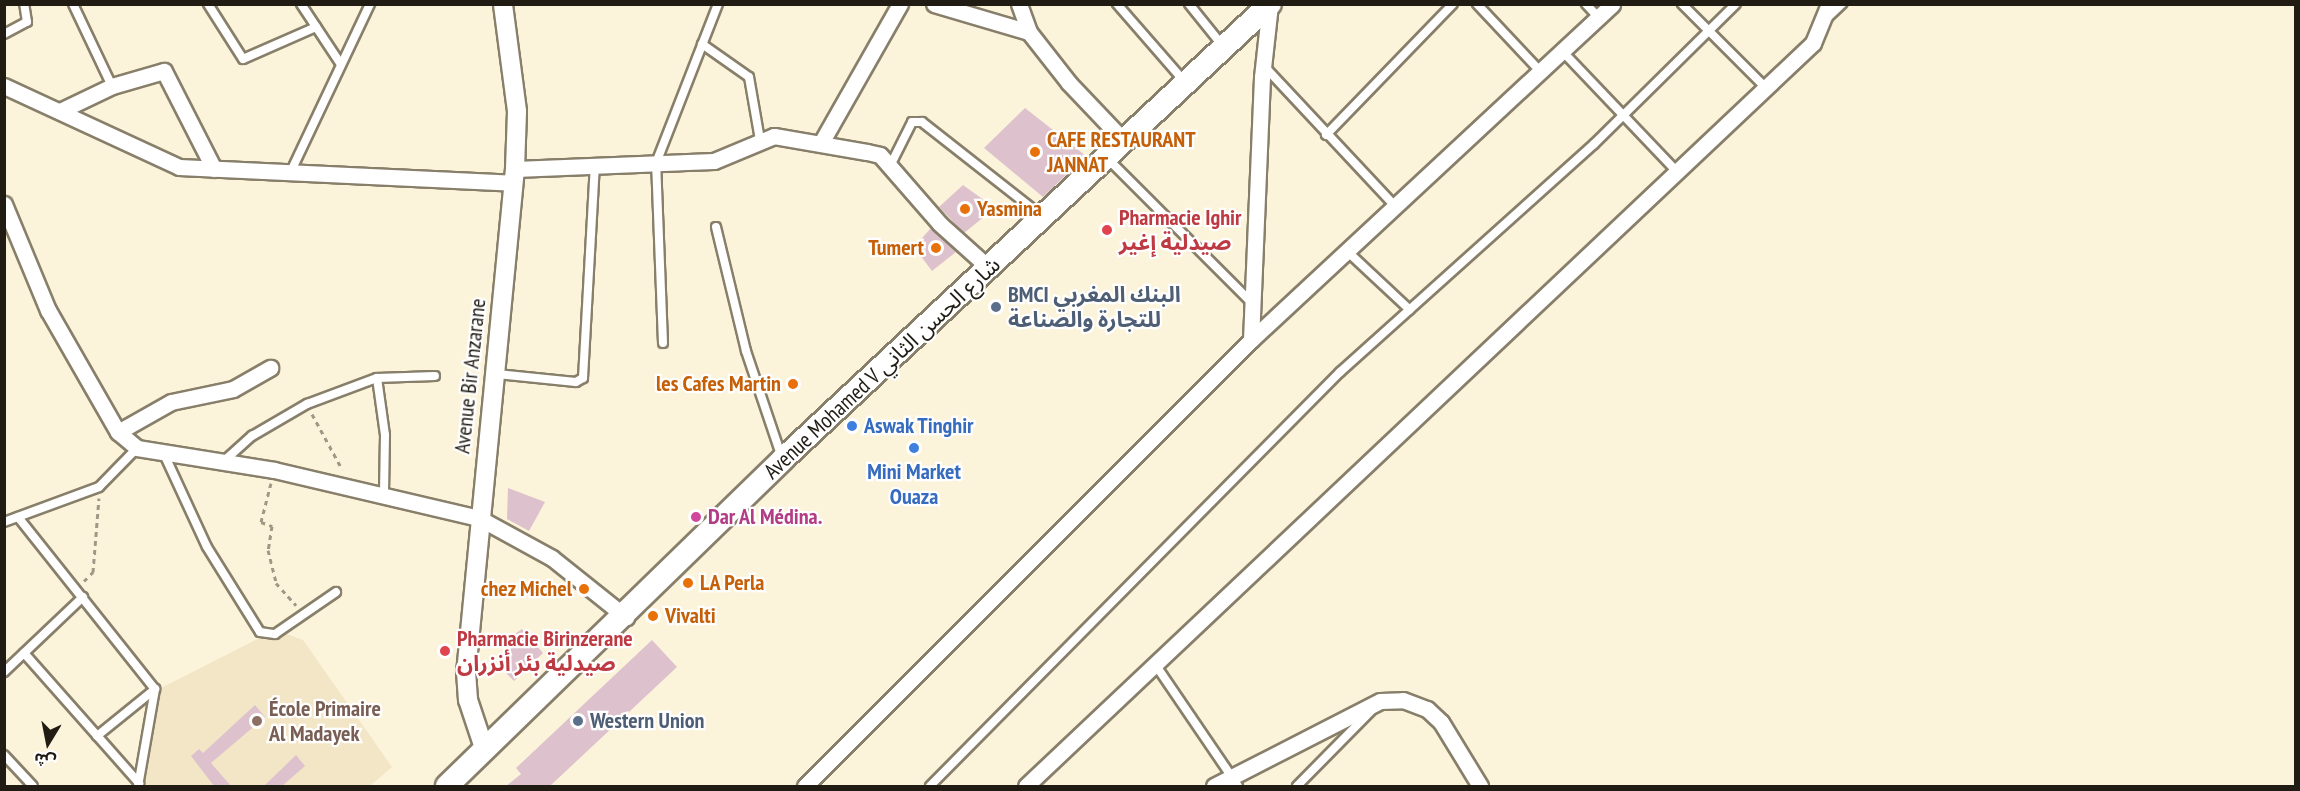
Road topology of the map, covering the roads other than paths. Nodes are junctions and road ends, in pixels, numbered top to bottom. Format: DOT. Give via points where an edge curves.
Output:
graph roads {
  1 [pos="24,4"];
  2 [pos="73,4"];
  3 [pos="208,4"];
  4 [pos="301,4"];
  5 [pos="370,4"];
  6 [pos="503,4"];
  7 [pos="718,4"];
  8 [pos="900,4"];
  9 [pos="933,4"];
  10 [pos="1019,4"];
  11 [pos="1117,4"];
  12 [pos="1132,4"];
  13 [pos="1189,4"];
  14 [pos="1270,4"];
  15 [pos="1453,4"];
  16 [pos="1477,4"];
  17 [pos="1586,4"];
  18 [pos="1612,4"];
  19 [pos="1682,4"];
  20 [pos="1736,4"];
  21 [pos="1829,4"];
  22 [pos="1842,4"];
  23 [pos="1125,12"];
  24 [pos="1599,18"];
  25 [pos="1824,21"];
  26 [pos="316,27"];
  27 [pos="1029,32"];
  28 [pos="1708,32"];
  29 [pos="4,34"];
  30 [pos="702,44"];
  31 [pos="1225,48"];
  32 [pos="1562,51"];
  33 [pos="340,63"];
  34 [pos="1263,65"];
  35 [pos="1540,71"];
  36 [pos="1186,84"];
  37 [pos="4,86"];
  38 [pos="112,86"];
  39 [pos="1766,88"];
  40 [pos="62,110"];
  41 [pos="1621,116"];
  42 [pos="1326,135"];
  43 [pos="760,140"];
  44 [pos="1125,142"];
  45 [pos="822,143"];
  46 [pos="1107,158"];
  47 [pos="656,164"];
  48 [pos="595,165"];
  49 [pos="890,166"];
  50 [pos="214,169"];
  51 [pos="292,169"];
  52 [pos="1678,173"];
  53 [pos="514,176"];
  54 [pos="4,204"];
  55 [pos="1397,208"];
  56 [pos="1043,217"];
  57 [pos="716,227"];
  58 [pos="1348,253"];
  59 [pos="988,267"];
  60 [pos="1253,304"];
  61 [pos="1410,310"];
  62 [pos="1251,340"];
  63 [pos="663,343"];
  64 [pos="270,368"];
  65 [pos="496,374"];
  66 [pos="435,376"];
  67 [pos="377,378"];
  68 [pos="118,432"];
  69 [pos="137,448"];
  70 [pos="164,454"];
  71 [pos="783,459"];
  72 [pos="224,462"];
  73 [pos="384,495"];
  74 [pos="18,517"];
  75 [pos="479,518"];
  76 [pos="4,522"];
  77 [pos="336,592"];
  78 [pos="83,597"];
  79 [pos="626,617"];
  80 [pos="24,653"];
  81 [pos="1156,667"];
  82 [pos="4,672"];
  83 [pos="155,689"];
  84 [pos="1380,701"];
  85 [pos="97,736"];
  86 [pos="485,751"];
  87 [pos="4,755"];
  88 [pos="1234,781"];
  89 [pos="138,785"];
  90 [pos="33,786"];
  91 [pos="447,786"];
  92 [pos="805,786"];
  93 [pos="930,786"];
  94 [pos="1026,786"];
  95 [pos="1214,786"];
  96 [pos="1297,786"];
  97 [pos="1480,786"];
  1 -- 29 [label="lane" via="27,22"];
  2 -- 38 [label="lane"];
  3 -- 26 [label="lane" via="243,59"];
  4 -- 26 [label="lane"];
  5 -- 33 [label="lane"];
  6 -- 53 [label="street, Avenue Bir Anzarane" via="517,111"];
  7 -- 30 [label="lane"];
  8 -- 45 [label="street"];
  9 -- 27 [label="street"];
  10 -- 27 [label="street"];
  11 -- 23 [label="lane"];
  12 -- 23 [label="lane"];
  13 -- 31 [label="lane"];
  14 -- 31 [label="main road, Avenue Mohamed V شارع الحسن الثاني"];
  14 -- 34 [label="street"];
  15 -- 42 [label="lane"];
  16 -- 35 [label="lane"];
  17 -- 24 [label="lane"];
  18 -- 24 [label="street"];
  19 -- 28 [label="lane"];
  20 -- 28 [label="lane"];
  21 -- 25 [label="street"];
  22 -- 25 [label="lane"];
  23 -- 36 [label="lane"];
  24 -- 32 [label="street"];
  25 -- 39 [label="street" via="1813,43"];
  26 -- 33 [label="lane"];
  27 -- 44 [label="street"];
  28 -- 39 [label="lane"];
  28 -- 41 [label="lane"];
  30 -- 43 [label="lane" via="749,76"];
  30 -- 47 [label="lane"];
  31 -- 36 [label="main road, Avenue Mohamed V شارع الحسن الثاني"];
  32 -- 35 [label="street"];
  32 -- 41 [label="lane"];
  33 -- 51 [label="lane"];
  34 -- 42 [label="lane"];
  34 -- 60 [label="street"];
  35 -- 55 [label="street"];
  36 -- 44 [label="main road, Avenue Mohamed V شارع الحسن الثاني"];
  37 -- 40 [label="street"];
  38 -- 40 [label="street"];
  38 -- 50 [label="street" via="164,71"];
  39 -- 52 [label="street"];
  40 -- 50 [label="street" via="179,167"];
  41 -- 52 [label="lane"];
  41 -- 61 [label="lane"];
  42 -- 55 [label="lane"];
  43 -- 45 [label="street"];
  43 -- 47 [label="street" via="714,161"];
  44 -- 46 [label="main road, Avenue Mohamed V شارع الحسن الثاني"];
  45 -- 49 [label="street" via="880,155"];
  46 -- 56 [label="main road, Avenue Mohamed V شارع الحسن الثاني"];
  46 -- 60 [label="lane"];
  47 -- 48 [label="street"];
  47 -- 63 [label="lane"];
  48 -- 53 [label="street"];
  48 -- 65 [label="lane" via="583,378 576,382"];
  49 -- 56 [label="lane" via="912,122 922,122 1007,183"];
  49 -- 59 [label="street" via="940,224"];
  50 -- 51 [label="street"];
  51 -- 53 [label="street"];
  52 -- 81 [label="street"];
  53 -- 65 [label="street, Avenue Bir Anzarane"];
  54 -- 68 [label="street" via="48,310"];
  55 -- 58 [label="street"];
  56 -- 59 [label="main road, Avenue Mohamed V شارع الحسن الثاني"];
  57 -- 71 [label="lane" via="746,351"];
  58 -- 61 [label="lane"];
  58 -- 62 [label="street"];
  59 -- 71 [label="main road, Avenue Mohamed V شارع الحسن الثاني"];
  60 -- 62 [label="street"];
  61 -- 93 [label="lane" via="1340,372"];
  62 -- 92 [label="street"];
  64 -- 68 [label="street" via="232,389 171,402"];
  65 -- 75 [label="street, Avenue Bir Anzarane"];
  66 -- 67 [label="lane"];
  67 -- 72 [label="lane" via="307,404 252,436"];
  67 -- 73 [label="lane" via="385,435"];
  68 -- 69 [label="street"];
  69 -- 70 [label="street"];
  69 -- 74 [label="lane" via="99,487"];
  70 -- 72 [label="street"];
  70 -- 77 [label="lane" via="207,547 260,632 276,634"];
  71 -- 79 [label="main road, Avenue Mohamed V شارع الحسن الثاني"];
  72 -- 73 [label="street"];
  73 -- 75 [label="street"];
  74 -- 76 [label="lane"];
  74 -- 78 [label="lane"];
  75 -- 79 [label="street" via="552,558"];
  75 -- 86 [label="street, Avenue Bir Anzarane" via="466,673 468,699"];
  78 -- 80 [label="lane"];
  78 -- 83 [label="lane"];
  79 -- 86 [label="main road, Avenue Mohamed V شارع الحسن الثاني"];
  80 -- 82 [label="lane"];
  80 -- 85 [label="lane"];
  81 -- 88 [label="lane"];
  81 -- 94 [label="street"];
  83 -- 85 [label="lane"];
  83 -- 89 [label="lane"];
  84 -- 88 [label="street"];
  84 -- 96 [label="lane"];
  84 -- 97 [label="street" via="1404,700 1427,709"];
  85 -- 89 [label="lane"];
  86 -- 91 [label="main road, Avenue Mohamed V شارع الحسن الثاني"];
  87 -- 90 [label="lane"];
  88 -- 95 [label="street"];
}
